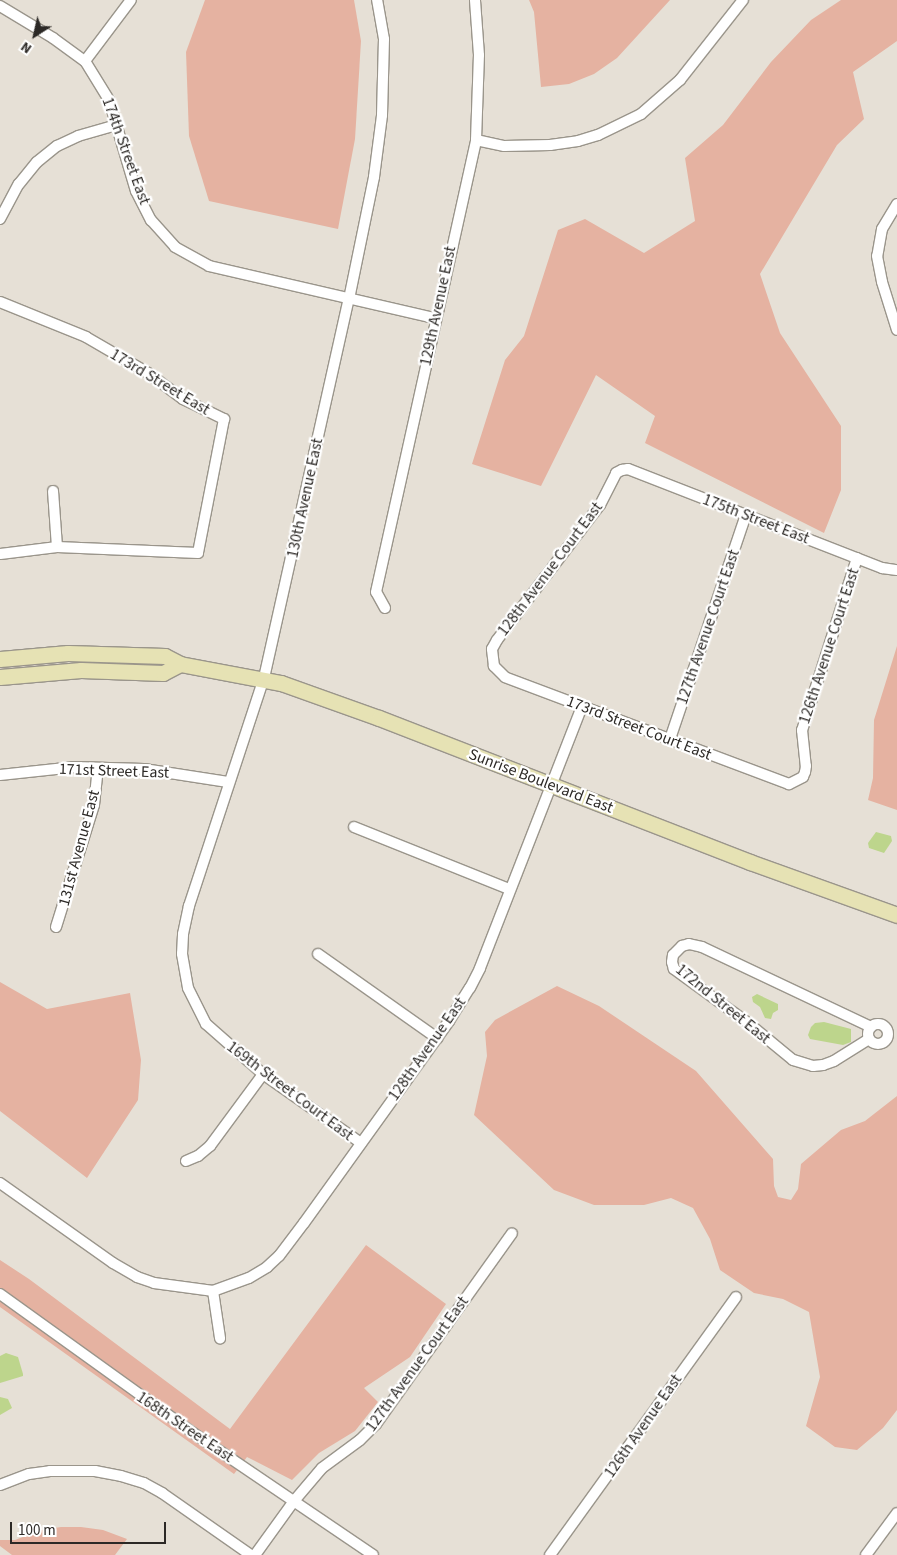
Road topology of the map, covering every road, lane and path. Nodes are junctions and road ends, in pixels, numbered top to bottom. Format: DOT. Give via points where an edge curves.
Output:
graph roads {
  1 [pos="131,0"];
  2 [pos="377,0"];
  3 [pos="474,0"];
  4 [pos="743,0"];
  5 [pos="0,6"];
  6 [pos="85,61"];
  7 [pos="116,125"];
  8 [pos="476,140"];
  9 [pos="897,204"];
  10 [pos="0,219"];
  11 [pos="349,299"];
  12 [pos="0,302"];
  13 [pos="435,318"];
  14 [pos="897,330"];
  15 [pos="616,473"];
  16 [pos="53,491"];
  17 [pos="746,515"];
  18 [pos="57,547"];
  19 [pos="0,554"];
  20 [pos="857,558"];
  21 [pos="897,570"];
  22 [pos="384,608"];
  23 [pos="0,659"];
  24 [pos="180,664"];
  25 [pos="494,666"];
  26 [pos="0,677"];
  27 [pos="264,678"];
  28 [pos="582,706"];
  29 [pos="670,739"];
  30 [pos="98,768"];
  31 [pos="0,775"];
  32 [pos="228,782"];
  33 [pos="550,784"];
  34 [pos="789,784"];
  35 [pos="354,828"];
  36 [pos="509,889"];
  37 [pos="897,915"];
  38 [pos="56,927"];
  39 [pos="318,954"];
  40 [pos="188,988"];
  41 [pos="897,1025"];
  42 [pos="871,1026"];
  43 [pos="887,1029"];
  44 [pos="437,1038"];
  45 [pos="869,1039"];
  46 [pos="263,1074"];
  47 [pos="361,1143"];
  48 [pos="186,1161"];
  49 [pos="0,1183"];
  50 [pos="512,1233"];
  51 [pos="213,1291"];
  52 [pos="0,1294"];
  53 [pos="736,1297"];
  54 [pos="220,1338"];
  55 [pos="0,1485"];
  56 [pos="294,1501"];
  57 [pos="897,1513"];
  58 [pos="371,1554"];
  59 [pos="251,1555"];
  60 [pos="256,1555"];
  61 [pos="550,1555"];
  62 [pos="866,1555"];
  1 -- 6 [label="street"];
  2 -- 11 [label="street, 130th Avenue East" via="384,39 382,115 374,177"];
  3 -- 8 [label="street, 129th Avenue East" via="479,54"];
  4 -- 8 [label="street" via="680,80 641,114 578,141 504,146"];
  5 -- 6 [label="street, 174th Street East"];
  6 -- 7 [label="street, 174th Street East" via="109,100"];
  7 -- 10 [label="street" via="64,142 37,162 19,184"];
  7 -- 11 [label="street, 174th Street East" via="136,191 151,220 175,247 209,266"];
  8 -- 13 [label="street, 129th Avenue East"];
  9 -- 14 [label="street" via="882,229 877,256"];
  11 -- 13 [label="street, 174th Street East"];
  11 -- 27 [label="street, 130th Avenue East"];
  12 -- 18 [label="street, 173rd Street East" via="86,336 148,373 183,399 224,419 198,553"];
  13 -- 22 [label="street, 129th Avenue East" via="376,592"];
  15 -- 17 [label="street, 175th Street East" via="628,469"];
  15 -- 25 [label="street, 128th Avenue Court East" via="600,505 497,640 492,649"];
  16 -- 18 [label="street"];
  17 -- 20 [label="street, 175th Street East"];
  17 -- 29 [label="street, 127th Avenue Court East"];
  18 -- 19 [label="street"];
  20 -- 21 [label="street, 175th Street East"];
  20 -- 34 [label="street, 126th Avenue Court East" via="802,730 805,772 803,777"];
  23 -- 24 [label="street, Sunrise Boulevard East" via="68,652 108,652 164,656"];
  24 -- 26 [label="street" via="163,673 81,670"];
  24 -- 27 [label="street, Sunrise Boulevard East"];
  25 -- 28 [label="street, 173rd Street Court East" via="505,677"];
  27 -- 32 [label="street, 130th Avenue East"];
  27 -- 33 [label="street, Sunrise Boulevard East" via="362,711"];
  28 -- 29 [label="street, 173rd Street Court East"];
  28 -- 33 [label="street, 128th Avenue East"];
  29 -- 34 [label="street, 173rd Street Court East"];
  30 -- 31 [label="street, 171st Street East" via="45,769"];
  30 -- 32 [label="street, 171st Street East" via="144,769"];
  30 -- 38 [label="street, 131st Avenue East" via="94,805"];
  32 -- 40 [label="street, 130th Avenue East" via="183,934 182,954"];
  33 -- 36 [label="street, 128th Avenue East"];
  33 -- 37 [label="street, Sunrise Boulevard East"];
  35 -- 36 [label="street"];
  36 -- 44 [label="street, 128th Avenue East" via="480,968"];
  39 -- 44 [label="street"];
  40 -- 46 [label="street, 169th Street Court East" via="206,1024"];
  41 -- 43 [label="street"];
  42 -- 43 [label="street" via="880,1024"];
  42 -- 45 [label="street"];
  42 -- 45 [label="street, 172nd Street East" via="702,947 688,944 673,956 674,969 793,1060 813,1066 823,1065"];
  43 -- 45 [label="street" via="886,1039 881,1043"];
  44 -- 47 [label="street, 128th Avenue East"];
  46 -- 47 [label="street, 169th Street Court East"];
  46 -- 48 [label="street" via="210,1146"];
  47 -- 51 [label="street, 128th Avenue East" via="279,1256 249,1278"];
  49 -- 51 [label="street" via="137,1277 171,1287"];
  50 -- 56 [label="street, 127th Avenue Court East" via="376,1424 322,1468"];
  51 -- 54 [label="street"];
  52 -- 56 [label="street, 168th Street East"];
  53 -- 61 [label="street, 126th Avenue East"];
  55 -- 59 [label="street" via="29,1474 50,1471 95,1471 144,1483"];
  56 -- 58 [label="street, 168th Street East"];
  56 -- 60 [label="street, 127th Avenue Court East"];
  57 -- 62 [label="street"];
}
